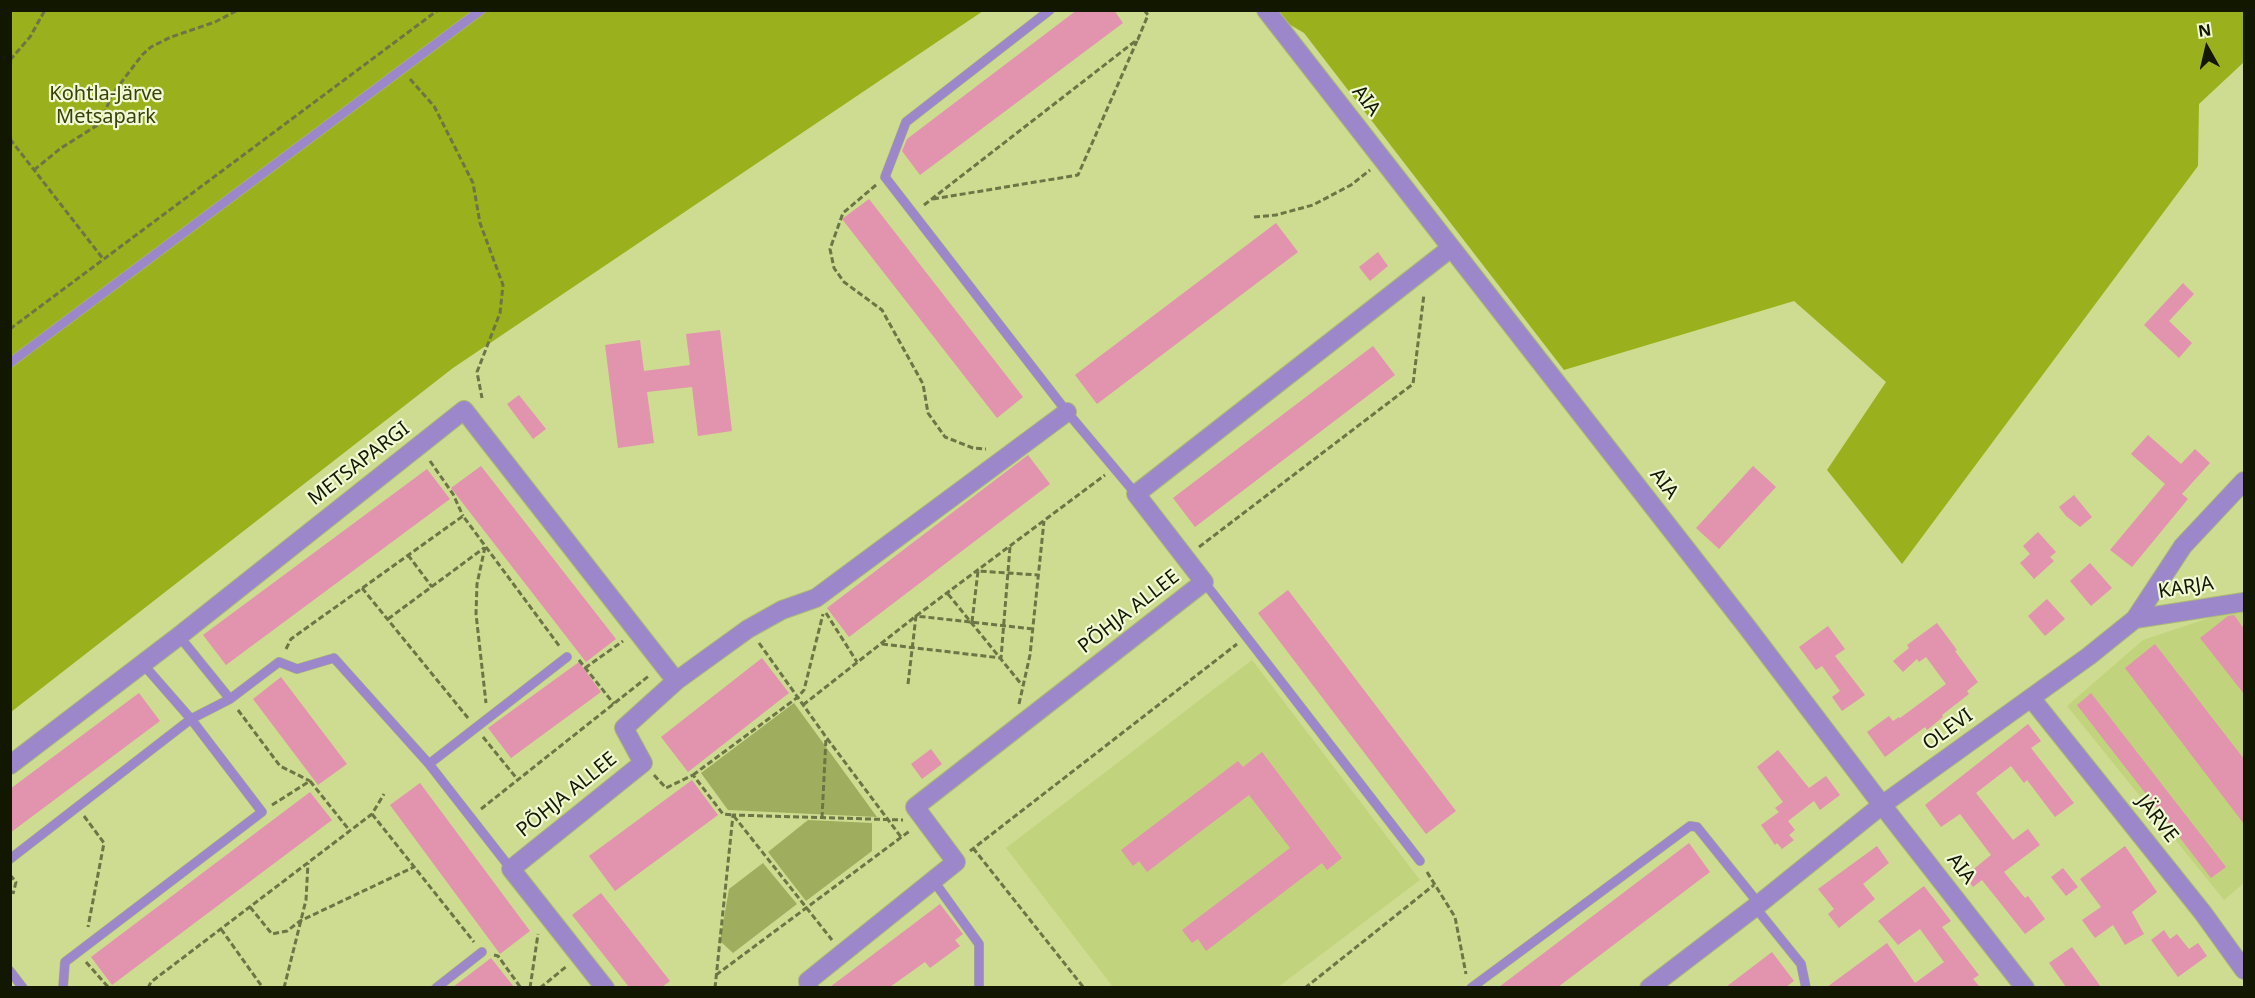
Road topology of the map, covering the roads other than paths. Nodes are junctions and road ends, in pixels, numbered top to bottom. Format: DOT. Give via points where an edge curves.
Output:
graph roads {
  1 [pos="481,10"];
  2 [pos="1050,10"];
  3 [pos="1266,10"];
  4 [pos="1452,248"];
  5 [pos="10,363"];
  6 [pos="1067,412"];
  7 [pos="2244,481"];
  8 [pos="1136,494"];
  9 [pos="1204,582"];
  10 [pos="2244,602"];
  11 [pos="2135,619"];
  12 [pos="179,636"];
  13 [pos="567,657"];
  14 [pos="142,663"];
  15 [pos="676,681"];
  16 [pos="2031,698"];
  17 [pos="230,699"];
  18 [pos="191,719"];
  19 [pos="429,764"];
  20 [pos="10,765"];
  21 [pos="1882,805"];
  22 [pos="10,859"];
  23 [pos="1420,861"];
  24 [pos="511,869"];
  25 [pos="933,880"];
  26 [pos="1757,905"];
  27 [pos="482,952"];
  28 [pos="2244,970"];
  29 [pos="10,971"];
  30 [pos="23,987"];
  31 [pos="63,987"];
  32 [pos="436,987"];
  33 [pos="605,987"];
  34 [pos="809,987"];
  35 [pos="979,987"];
  36 [pos="1471,987"];
  37 [pos="1649,987"];
  38 [pos="1806,987"];
  39 [pos="2025,987"];
  1 -- 5 [label="lane"];
  2 -- 6 [label="lane" via="906,122 885,177"];
  3 -- 4 [label="street, AIA"];
  4 -- 8 [label="street"];
  4 -- 21 [label="street, AIA"];
  6 -- 8 [label="lane"];
  6 -- 15 [label="street, PÕHJA ALLEE" via="816,598 748,628"];
  7 -- 11 [label="street, OLEVI" via="2183,546"];
  8 -- 9 [label="street, PÕHJA ALLEE"];
  9 -- 23 [label="lane"];
  9 -- 25 [label="street, PÕHJA ALLEE" via="915,807 956,862"];
  10 -- 11 [label="street, KARJA"];
  11 -- 16 [label="street, OLEVI"];
  12 -- 14 [label="street, METSAPARGI"];
  12 -- 15 [label="street, METSAPARGI" via="464,410"];
  12 -- 17 [label="lane"];
  13 -- 19 [label="lane"];
  14 -- 18 [label="lane"];
  14 -- 20 [label="street, METSAPARGI"];
  15 -- 24 [label="street, PÕHJA ALLEE" via="624,728 643,763"];
  16 -- 21 [label="street, OLEVI"];
  16 -- 28 [label="street, JÄRVE"];
  17 -- 18 [label="lane"];
  17 -- 19 [label="lane" via="279,662 297,669 334,658"];
  18 -- 22 [label="lane"];
  18 -- 31 [label="lane" via="262,812 66,962"];
  19 -- 24 [label="lane"];
  21 -- 26 [label="street, OLEVI"];
  21 -- 39 [label="street, AIA"];
  24 -- 33 [label="street"];
  25 -- 34 [label="street" via="808,981"];
  25 -- 35 [label="lane" via="979,944"];
  26 -- 36 [label="lane" via="1697,827 1690,826"];
  26 -- 37 [label="street, OLEVI"];
  26 -- 38 [label="lane" via="1800,964"];
  27 -- 32 [label="lane"];
  29 -- 30 [label="lane"];
}
